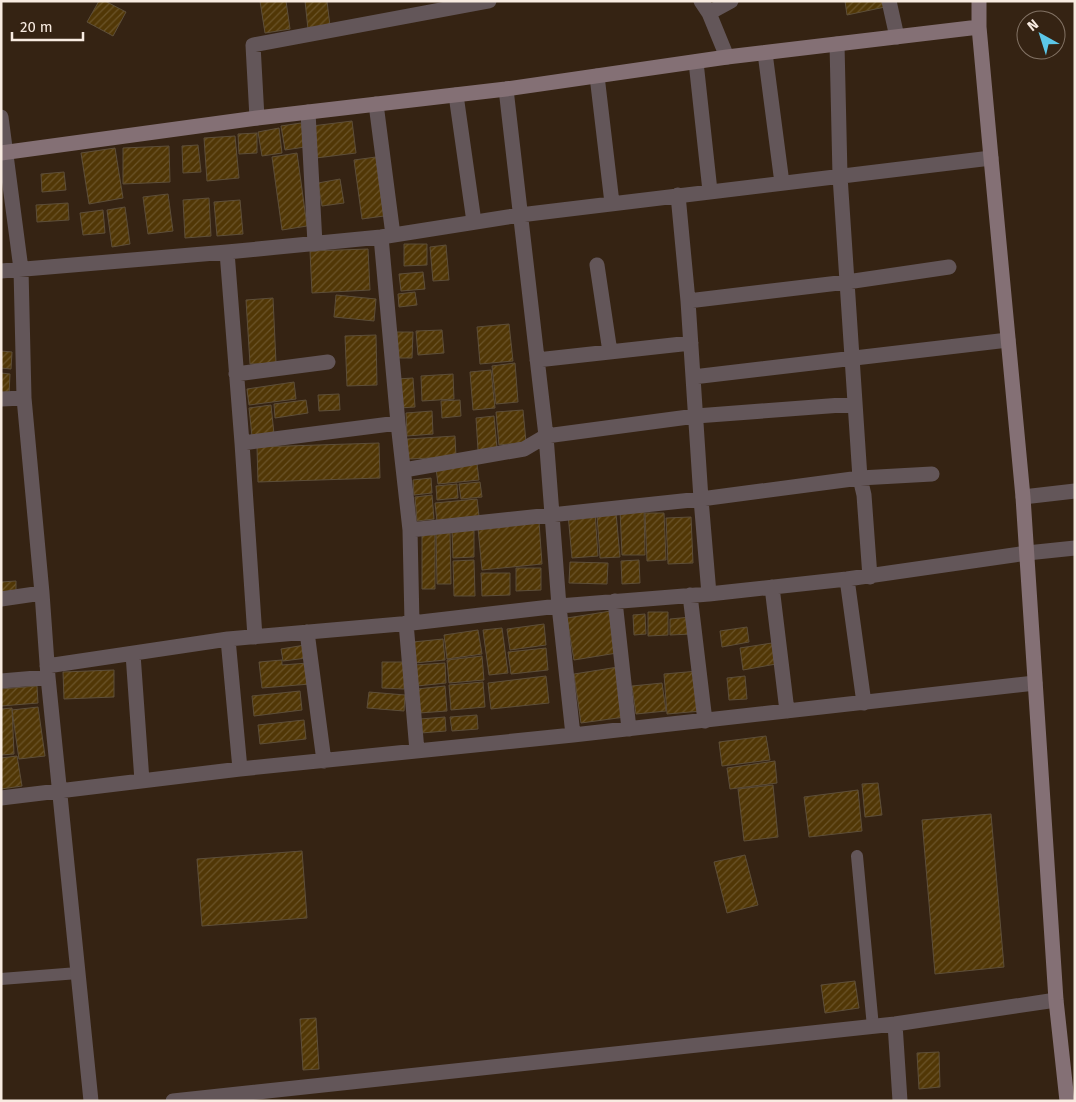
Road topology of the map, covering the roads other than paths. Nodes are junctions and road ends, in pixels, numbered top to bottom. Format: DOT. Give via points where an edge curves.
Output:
graph roads {
  1 [pos="488,1"];
  2 [pos="731,1"];
  3 [pos="890,1"];
  4 [pos="979,1"];
  5 [pos="705,7"];
  6 [pos="979,27"];
  7 [pos="897,37"];
  8 [pos="837,44"];
  9 [pos="765,53"];
  10 [pos="727,57"];
  11 [pos="696,62"];
  12 [pos="597,76"];
  13 [pos="506,89"];
  14 [pos="456,95"];
  15 [pos="376,104"];
  16 [pos="308,112"];
  17 [pos="1,117"];
  18 [pos="257,118"];
  19 [pos="4,153"];
  20 [pos="991,158"];
  21 [pos="840,176"];
  22 [pos="782,183"];
  23 [pos="710,191"];
  24 [pos="678,195"];
  25 [pos="612,203"];
  26 [pos="520,214"];
  27 [pos="8,216"];
  28 [pos="474,222"];
  29 [pos="387,236"];
  30 [pos="315,244"];
  31 [pos="227,252"];
  32 [pos="597,265"];
  33 [pos="949,267"];
  34 [pos="21,269"];
  35 [pos="1,271"];
  36 [pos="847,282"];
  37 [pos="688,302"];
  38 [pos="1008,340"];
  39 [pos="691,344"];
  40 [pos="610,352"];
  41 [pos="852,358"];
  42 [pos="537,360"];
  43 [pos="328,362"];
  44 [pos="236,374"];
  45 [pos="693,377"];
  46 [pos="24,398"];
  47 [pos="1,399"];
  48 [pos="855,404"];
  49 [pos="696,416"];
  50 [pos="398,423"];
  51 [pos="546,436"];
  52 [pos="242,443"];
  53 [pos="404,470"];
  54 [pos="932,474"];
  55 [pos="860,478"];
  56 [pos="1075,491"];
  57 [pos="1023,497"];
  58 [pos="701,499"];
  59 [pos="553,515"];
  60 [pos="410,530"];
  61 [pos="1075,548"];
  62 [pos="1027,553"];
  63 [pos="870,576"];
  64 [pos="847,579"];
  65 [pos="772,587"];
  66 [pos="42,593"];
  67 [pos="708,594"];
  68 [pos="690,595"];
  69 [pos="1,599"];
  70 [pos="615,601"];
  71 [pos="559,606"];
  72 [pos="409,623"];
  73 [pos="307,632"];
  74 [pos="255,638"];
  75 [pos="228,639"];
  76 [pos="133,654"];
  77 [pos="48,672"];
  78 [pos="1,680"];
  79 [pos="1035,684"];
  80 [pos="864,703"];
  81 [pos="787,711"];
  82 [pos="705,721"];
  83 [pos="629,729"];
  84 [pos="573,736"];
  85 [pos="417,751"];
  86 [pos="324,760"];
  87 [pos="240,769"];
  88 [pos="142,781"];
  89 [pos="60,791"];
  90 [pos="1,798"];
  91 [pos="857,856"];
  92 [pos="78,973"];
  93 [pos="1,979"];
  94 [pos="1056,1000"];
  95 [pos="895,1024"];
  96 [pos="872,1027"];
  97 [pos="91,1101"];
  98 [pos="172,1101"];
  99 [pos="900,1101"];
  100 [pos="1067,1101"];
  1 -- 18 [label="street" via="253,45"];
  2 -- 5 [label="street"];
  3 -- 7 [label="street"];
  4 -- 6 [label="street"];
  5 -- 10 [label="street"];
  6 -- 7 [label="street"];
  6 -- 20 [label="street"];
  7 -- 8 [label="street"];
  8 -- 9 [label="street"];
  8 -- 21 [label="street"];
  9 -- 10 [label="street"];
  9 -- 22 [label="street"];
  10 -- 11 [label="street"];
  11 -- 12 [label="street"];
  11 -- 23 [label="street"];
  12 -- 13 [label="street"];
  12 -- 25 [label="street"];
  13 -- 14 [label="street"];
  13 -- 26 [label="street"];
  14 -- 15 [label="street"];
  14 -- 28 [label="street"];
  15 -- 16 [label="street"];
  15 -- 29 [label="street"];
  16 -- 18 [label="street"];
  16 -- 30 [label="street"];
  17 -- 19 [label="street"];
  18 -- 19 [label="street"];
  19 -- 27 [label="street"];
  20 -- 21 [label="street"];
  20 -- 38 [label="street"];
  21 -- 22 [label="street"];
  21 -- 36 [label="street"];
  22 -- 23 [label="street"];
  23 -- 24 [label="street"];
  24 -- 25 [label="street"];
  24 -- 37 [label="street"];
  25 -- 26 [label="street"];
  26 -- 28 [label="street"];
  26 -- 42 [label="street"];
  27 -- 34 [label="street"];
  28 -- 29 [label="street"];
  29 -- 30 [label="street"];
  29 -- 50 [label="street"];
  30 -- 31 [label="street"];
  31 -- 34 [label="street"];
  31 -- 44 [label="street"];
  32 -- 40 [label="street"];
  33 -- 36 [label="street"];
  34 -- 35 [label="street"];
  34 -- 46 [label="street"];
  36 -- 37 [label="street"];
  36 -- 41 [label="street"];
  37 -- 39 [label="street"];
  38 -- 41 [label="street"];
  38 -- 57 [label="street"];
  39 -- 40 [label="street"];
  39 -- 45 [label="street"];
  40 -- 42 [label="street"];
  41 -- 45 [label="street"];
  41 -- 48 [label="street"];
  42 -- 51 [label="street"];
  43 -- 44 [label="street"];
  44 -- 52 [label="street"];
  45 -- 49 [label="street"];
  46 -- 47 [label="street"];
  46 -- 66 [label="street"];
  48 -- 49 [label="street"];
  48 -- 55 [label="street"];
  49 -- 51 [label="street"];
  49 -- 58 [label="street"];
  50 -- 52 [label="street"];
  50 -- 53 [label="street"];
  51 -- 53 [label="street" via="524,449"];
  51 -- 59 [label="street"];
  52 -- 74 [label="street"];
  53 -- 60 [label="street"];
  54 -- 55 [label="street"];
  55 -- 58 [label="street"];
  55 -- 63 [label="street"];
  56 -- 57 [label="street"];
  57 -- 62 [label="street"];
  58 -- 59 [label="street"];
  58 -- 67 [label="street"];
  59 -- 60 [label="street"];
  59 -- 71 [label="street"];
  60 -- 72 [label="street"];
  61 -- 62 [label="street"];
  62 -- 63 [label="street"];
  62 -- 79 [label="street"];
  63 -- 64 [label="street"];
  64 -- 65 [label="street"];
  64 -- 80 [label="street"];
  65 -- 67 [label="street"];
  65 -- 81 [label="street"];
  66 -- 69 [label="street"];
  66 -- 77 [label="street"];
  67 -- 68 [label="street"];
  68 -- 70 [label="street"];
  68 -- 82 [label="street"];
  70 -- 71 [label="street"];
  70 -- 83 [label="street"];
  71 -- 72 [label="street"];
  71 -- 84 [label="street"];
  72 -- 73 [label="street"];
  72 -- 85 [label="street"];
  73 -- 74 [label="street"];
  73 -- 86 [label="street"];
  74 -- 75 [label="street"];
  75 -- 76 [label="street"];
  75 -- 87 [label="street"];
  76 -- 77 [label="street"];
  76 -- 88 [label="street"];
  77 -- 78 [label="street"];
  77 -- 89 [label="street"];
  79 -- 80 [label="street"];
  79 -- 94 [label="street"];
  80 -- 81 [label="street"];
  81 -- 82 [label="street"];
  82 -- 83 [label="street"];
  83 -- 84 [label="street"];
  84 -- 85 [label="street"];
  85 -- 86 [label="street"];
  86 -- 87 [label="street"];
  87 -- 88 [label="street"];
  88 -- 89 [label="street"];
  89 -- 90 [label="street"];
  89 -- 92 [label="street"];
  91 -- 96 [label="lane"];
  92 -- 93 [label="lane"];
  92 -- 97 [label="street"];
  94 -- 95 [label="street"];
  94 -- 100 [label="street"];
  95 -- 96 [label="street"];
  95 -- 99 [label="street"];
  96 -- 98 [label="street"];
}
